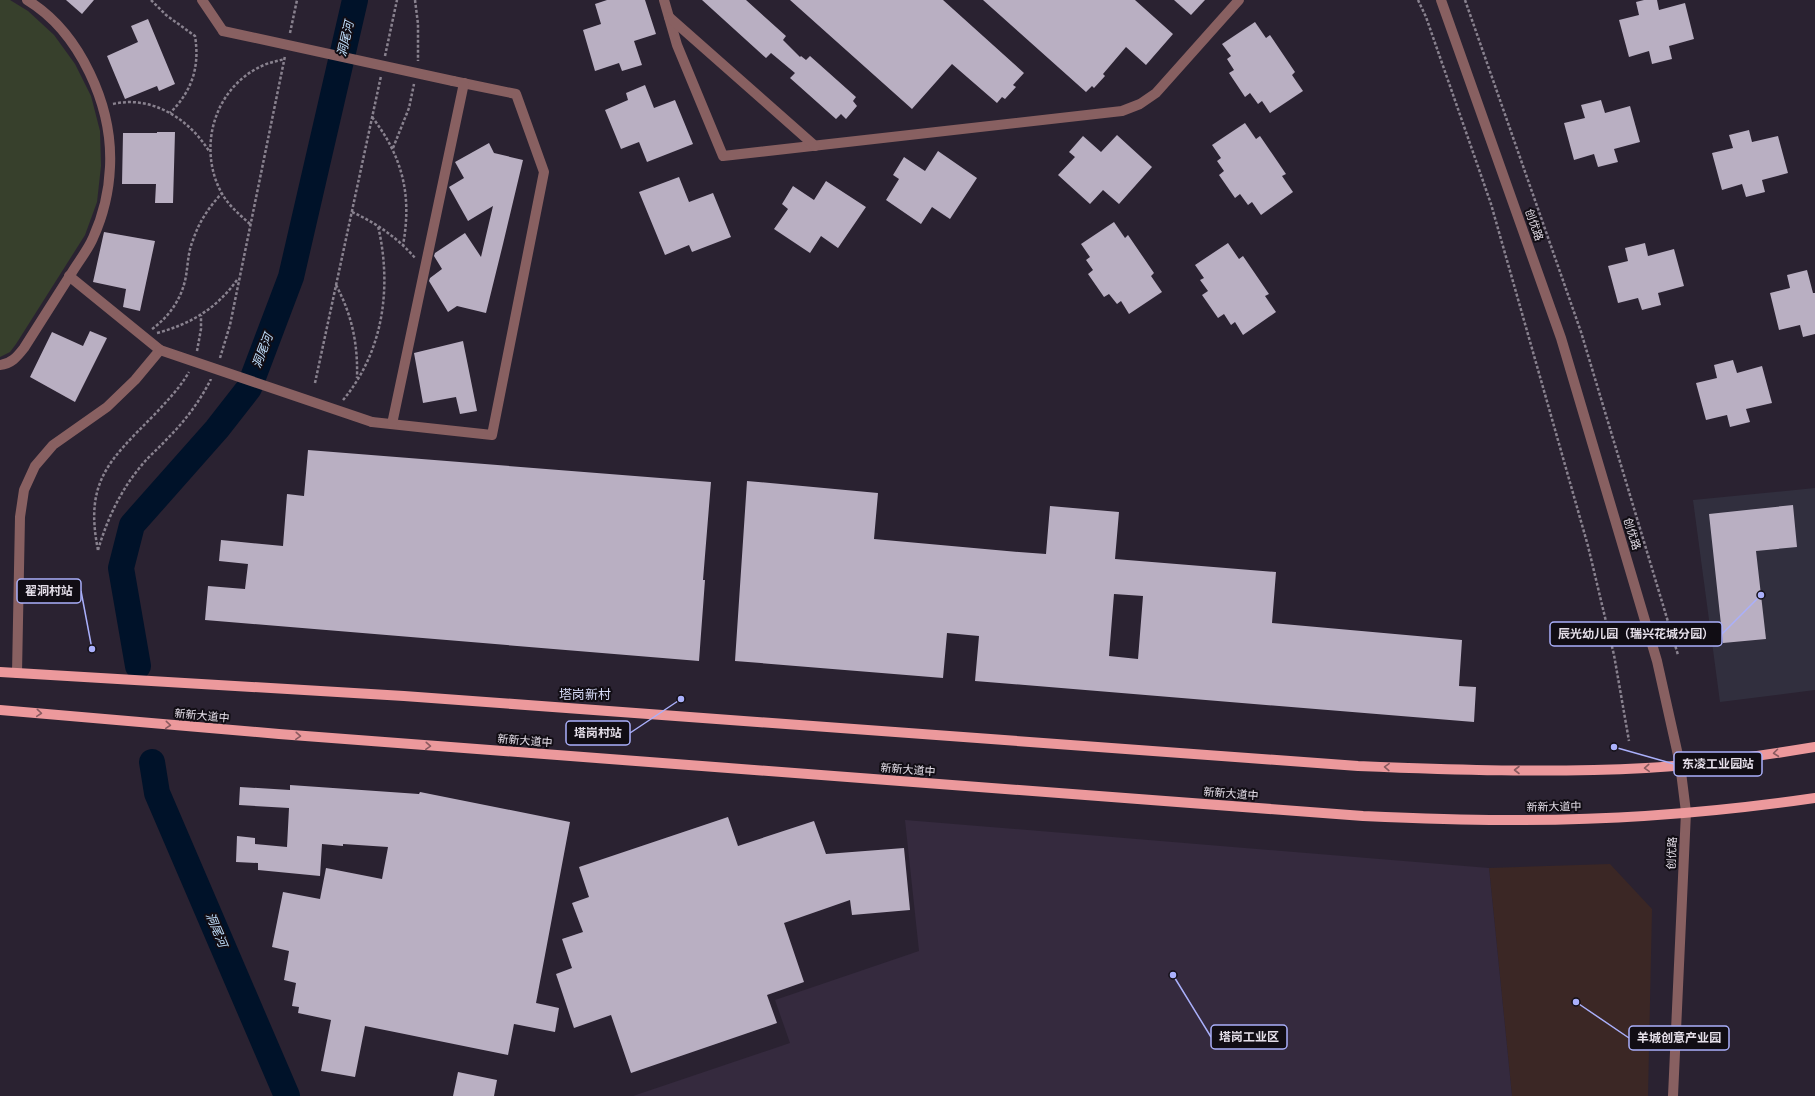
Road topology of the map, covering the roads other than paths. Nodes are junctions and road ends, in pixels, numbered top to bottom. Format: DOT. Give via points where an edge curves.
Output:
graph roads {
  1 [pos="26,0"];
  2 [pos="202,0"];
  3 [pos="664,0"];
  4 [pos="1239,0"];
  5 [pos="1441,0"];
  6 [pos="669,17"];
  7 [pos="464,83"];
  8 [pos="815,146"];
  9 [pos="69,276"];
  10 [pos="160,350"];
  11 [pos="0,365"];
  12 [pos="392,424"];
  13 [pos="0,672"];
  14 [pos="17,673"];
  15 [pos="0,710"];
  16 [pos="1815,747"];
  17 [pos="1680,764"];
  18 [pos="1815,798"];
  19 [pos="1686,812"];
  20 [pos="1673,1096"];
  1 -- 9 [label="street" via="61,29 83,59 99,93 108,129 110,167 105,204 93,239"];
  2 -- 7 [label="street, bridge" via="223,31"];
  3 -- 6 [label="street"];
  4 -- 8 [label="street" via="1156,93 1140,104 1122,111"];
  5 -- 17 [label="street, 创优路" via="1561,338 1657,660"];
  6 -- 8 [label="street"];
  6 -- 8 [label="street" via="677,45 723,156"];
  7 -- 12 [label="street"];
  7 -- 12 [label="street" via="516,94 544,172 492,435"];
  9 -- 10 [label="street"];
  9 -- 11 [label="street" via="20,354 5,365"];
  10 -- 12 [label="street, bridge" via="372,422"];
  10 -- 14 [label="street" via="135,380 107,407 53,445 36,466 24,490 20,516"];
  13 -- 14 [label="main road"];
  17 -- 14 [label="main road, one-way" via="1648,768 1552,770 1358,766 412,696"];
  15 -- 19 [label="main road, 新新大道中, one-way" via="271,734 1363,816 1502,820 1600,818"];
  16 -- 17 [label="main road, one-way"];
  17 -- 19 [label="street, 创优路"];
  18 -- 19 [label="main road, 新新大道中"];
  19 -- 20 [label="street, 创优路"];
}
